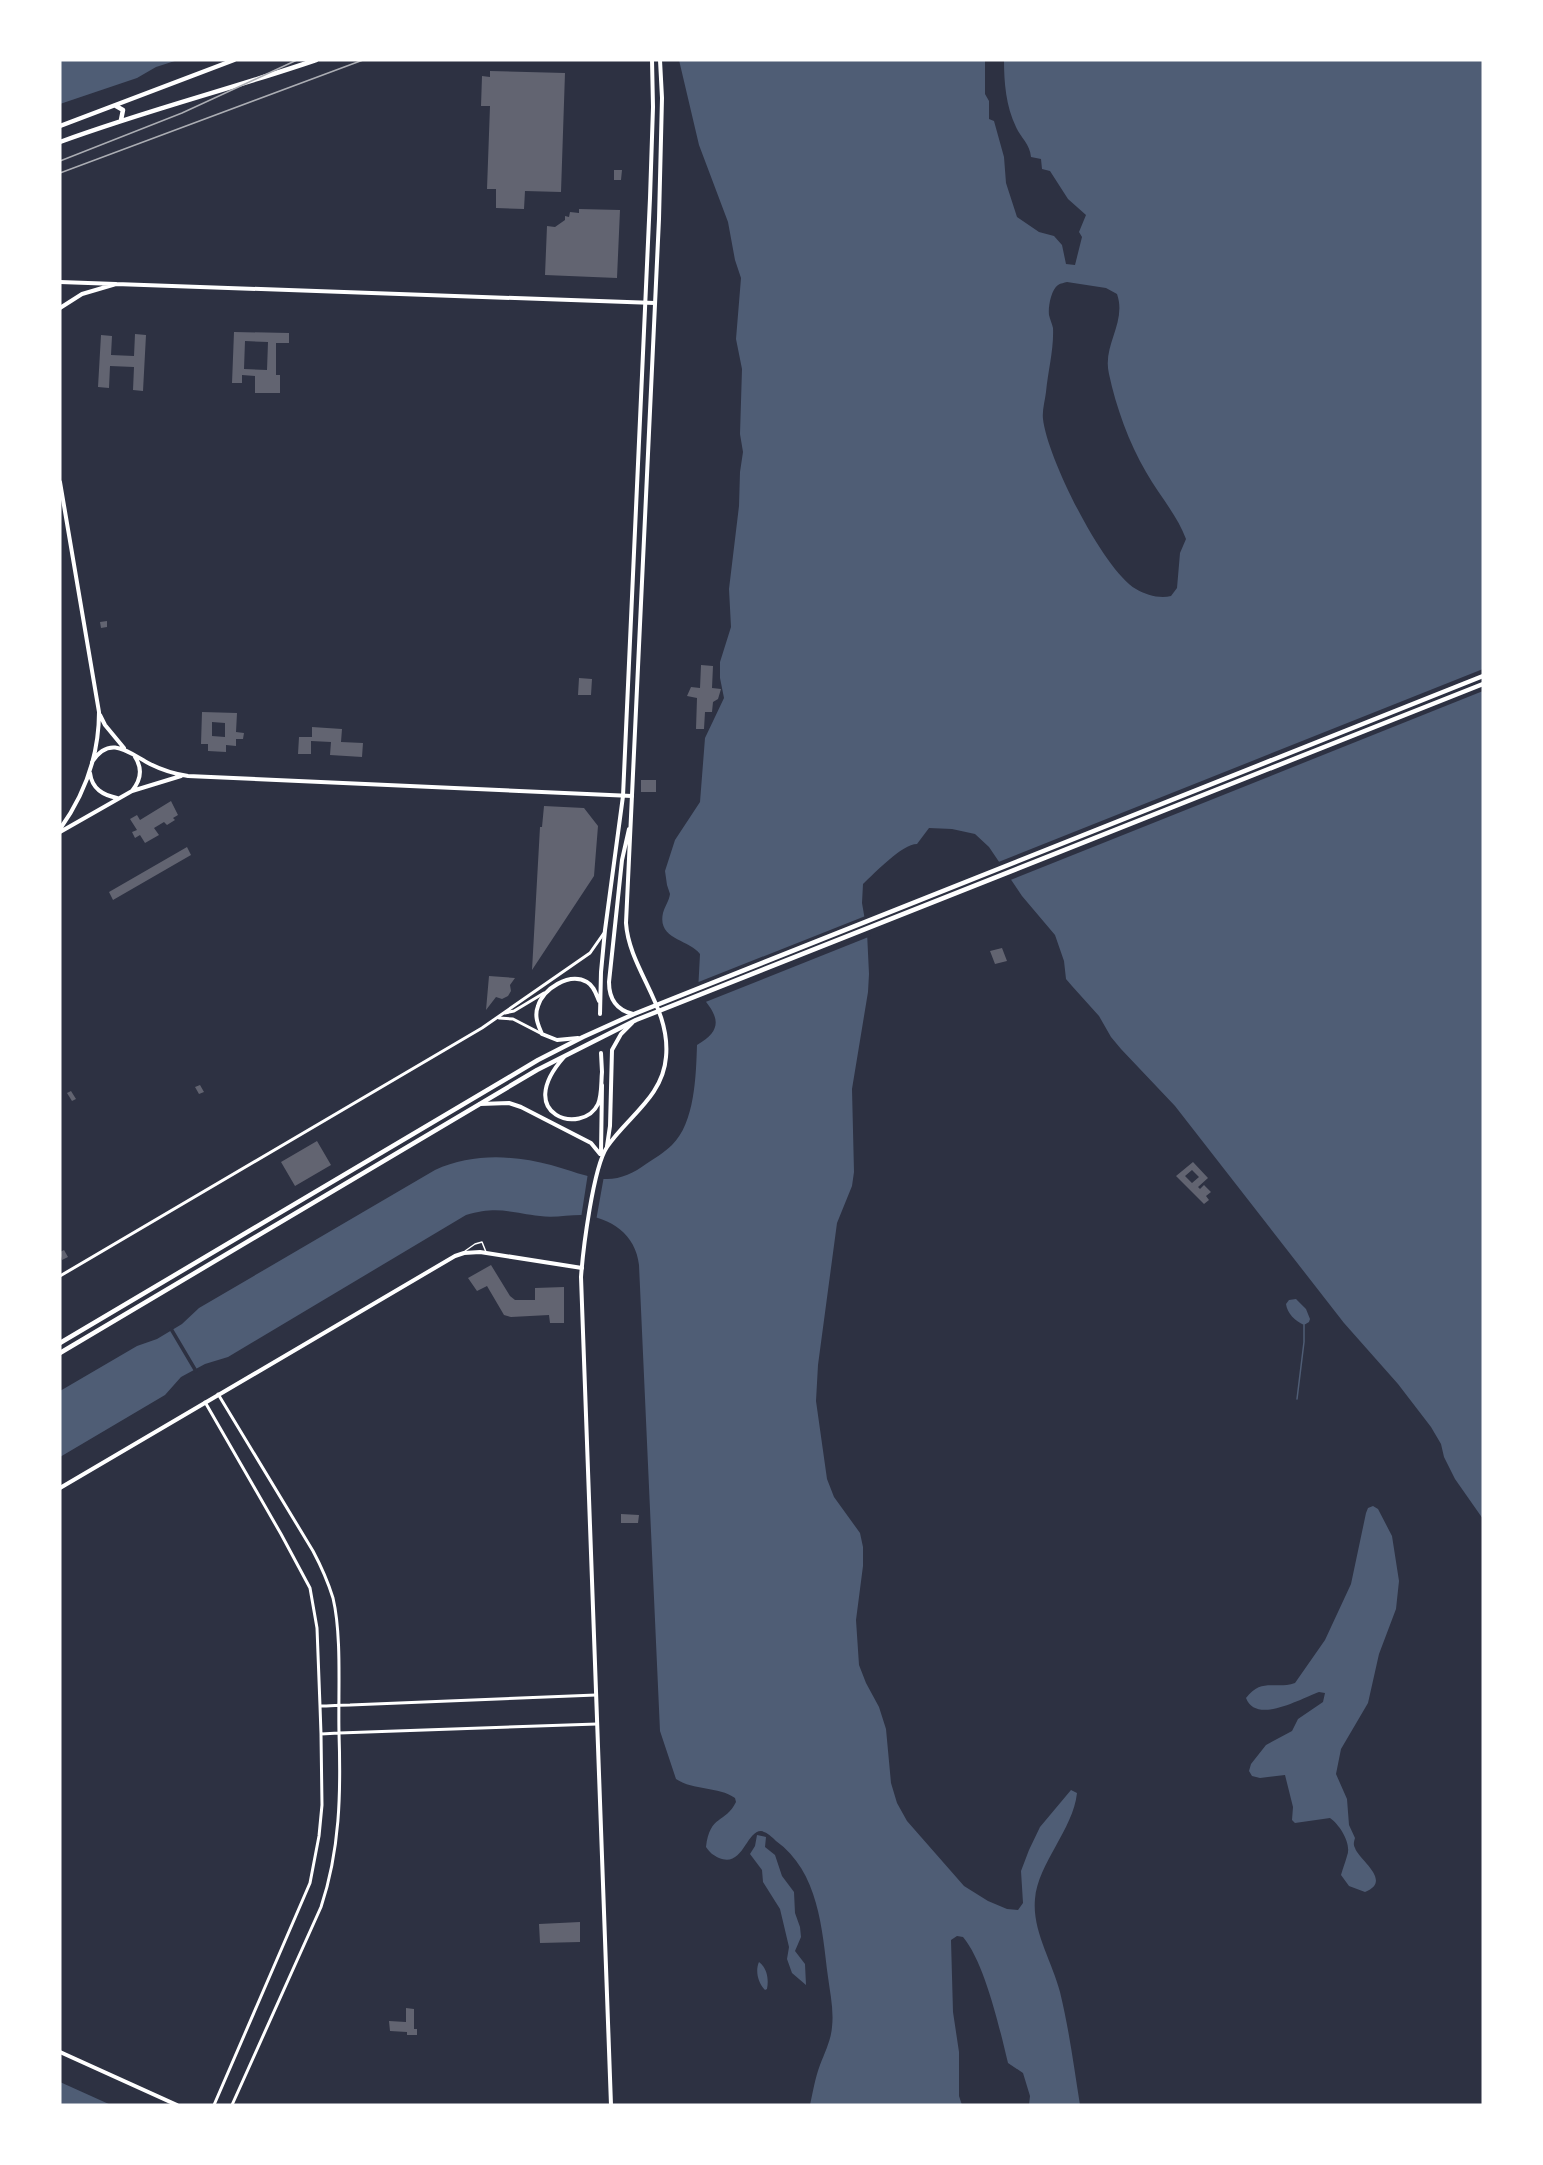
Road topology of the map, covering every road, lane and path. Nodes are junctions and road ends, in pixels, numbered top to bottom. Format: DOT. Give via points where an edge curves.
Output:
graph roads {
  1 [pos="234,60"];
  2 [pos="316,60"];
  3 [pos="651,60"];
  4 [pos="660,60"];
  5 [pos="116,106"];
  6 [pos="121,120"];
  7 [pos="60,126"];
  8 [pos="60,142"];
  9 [pos="60,282"];
  10 [pos="122,283"];
  11 [pos="646,303"];
  12 [pos="655,303"];
  13 [pos="60,308"];
  14 [pos="60,482"];
  15 [pos="1483,676"];
  16 [pos="1483,684"];
  17 [pos="99,712"];
  18 [pos="125,749"];
  19 [pos="133,754"];
  20 [pos="92,762"];
  21 [pos="90,772"];
  22 [pos="184,775"];
  23 [pos="132,791"];
  24 [pos="623,796"];
  25 [pos="632,796"];
  26 [pos="118,798"];
  27 [pos="631,820"];
  28 [pos="60,830"];
  29 [pos="605,930"];
  30 [pos="547,991"];
  31 [pos="600,1005"];
  32 [pos="503,1014"];
  33 [pos="600,1014"];
  34 [pos="497,1017"];
  35 [pos="635,1017"];
  36 [pos="542,1034"];
  37 [pos="583,1037"];
  38 [pos="568,1053"];
  39 [pos="601,1053"];
  40 [pos="602,1072"];
  41 [pos="480,1104"];
  42 [pos="607,1147"];
  43 [pos="600,1159"];
  44 [pos="464,1252"];
  45 [pos="486,1253"];
  46 [pos="582,1268"];
  47 [pos="60,1276"];
  48 [pos="60,1343"];
  49 [pos="60,1353"];
  50 [pos="218,1394"];
  51 [pos="205,1402"];
  52 [pos="60,1488"];
  53 [pos="596,1695"];
  54 [pos="339,1705"];
  55 [pos="320,1706"];
  56 [pos="597,1724"];
  57 [pos="339,1733"];
  58 [pos="321,1734"];
  59 [pos="60,2052"];
  60 [pos="177,2105"];
  61 [pos="214,2105"];
  62 [pos="232,2105"];
  63 [pos="611,2105"];
  1 -- 5 [label="main road"];
  2 -- 6 [label="main road"];
  3 -- 11 [label="main road" via="653,128"];
  4 -- 12 [label="main road"];
  5 -- 6 [label="main road" via="123,110"];
  5 -- 7 [label="main road"];
  6 -- 8 [label="main road"];
  9 -- 10 [label="main road"];
  10 -- 11 [label="main road"];
  10 -- 13 [label="main road" via="86,292"];
  11 -- 12 [label="main road"];
  11 -- 24 [label="main road"];
  12 -- 25 [label="main road"];
  14 -- 17 [label="main road"];
  15 -- 35 [label="main road"];
  16 -- 35 [label="main road" via="647,1016"];
  17 -- 18 [label="main road"];
  17 -- 20 [label="main road"];
  18 -- 19 [label="main road"];
  18 -- 20 [label="main road" via="109,748"];
  19 -- 22 [label="main road"];
  19 -- 23 [label="main road" via="140,774"];
  20 -- 21 [label="main road"];
  21 -- 26 [label="main road" via="97,789"];
  21 -- 28 [label="main road"];
  22 -- 23 [label="main road"];
  22 -- 24 [label="main road"];
  23 -- 26 [label="main road"];
  24 -- 25 [label="main road"];
  24 -- 29 [label="main road"];
  25 -- 27 [label="main road"];
  26 -- 28 [label="main road"];
  27 -- 35 [label="main road" via="622,860 609,982 616,1005"];
  27 -- 42 [label="main road" via="627,931 662,1021 667,1046 663,1074 649,1098"];
  29 -- 31 [label="main road"];
  29 -- 32 [label="street" via="590,953"];
  30 -- 31 [label="main road" via="579,979 593,987"];
  30 -- 32 [label="street"];
  30 -- 36 [label="main road" via="537,1007 537,1024"];
  31 -- 33 [label="main road"];
  32 -- 34 [label="street"];
  34 -- 36 [label="street" via="513,1019"];
  34 -- 47 [label="street"];
  35 -- 37 [label="main road"];
  35 -- 38 [label="main road"];
  35 -- 42 [label="main road" via="612,1050"];
  36 -- 37 [label="main road" via="557,1040"];
  37 -- 48 [label="main road"];
  38 -- 40 [label="main road" via="546,1084 545,1099 555,1114 574,1120 594,1110 599,1102"];
  38 -- 41 [label="main road"];
  39 -- 40 [label="main road"];
  40 -- 43 [label="main road"];
  41 -- 43 [label="main road" via="509,1103 521,1107 591,1143"];
  41 -- 49 [label="main road"];
  42 -- 43 [label="main road"];
  43 -- 46 [label="main road"];
  44 -- 45 [label="main road"];
  44 -- 45 [label="lane" via="482,1242"];
  44 -- 50 [label="main road"];
  45 -- 46 [label="main road"];
  46 -- 53 [label="main road"];
  50 -- 51 [label="main road"];
  50 -- 54 [label="street" via="324,1571 336,1622"];
  51 -- 52 [label="main road"];
  51 -- 55 [label="street" via="310,1588 317,1628"];
  53 -- 54 [label="street"];
  53 -- 56 [label="main road"];
  54 -- 55 [label="street"];
  54 -- 57 [label="street"];
  55 -- 58 [label="street"];
  56 -- 57 [label="street"];
  56 -- 63 [label="main road"];
  57 -- 58 [label="street"];
  57 -- 62 [label="street" via="340,1806 328,1887"];
  58 -- 61 [label="street" via="322,1805 310,1883"];
  59 -- 60 [label="main road"];
}
